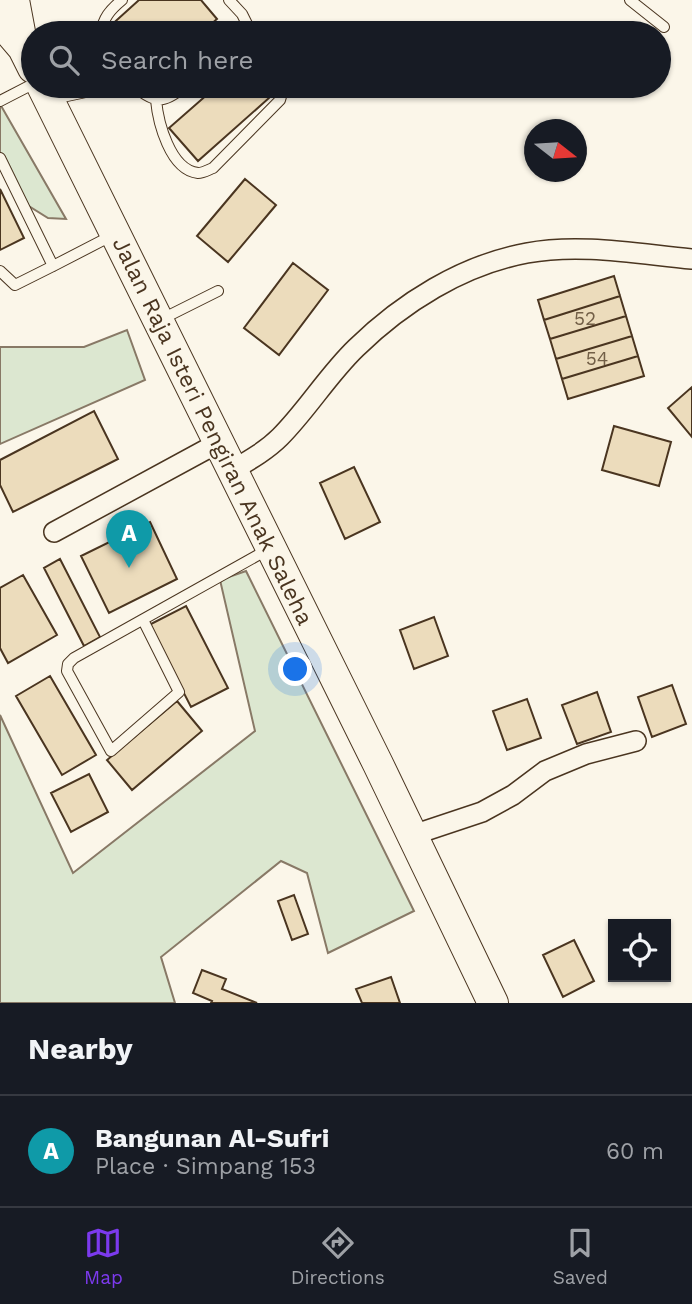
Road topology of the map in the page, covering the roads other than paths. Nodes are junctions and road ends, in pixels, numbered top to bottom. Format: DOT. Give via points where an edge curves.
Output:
graph roads {
  1 [pos="14,0"];
  2 [pos="122,0"];
  3 [pos="229,0"];
  4 [pos="630,0"];
  5 [pos="0,21"];
  6 [pos="104,21"];
  7 [pos="243,21"];
  8 [pos="656,21"];
  9 [pos="21,29"];
  10 [pos="21,49"];
  11 [pos="21,95"];
  12 [pos="45,98"];
  13 [pos="151,98"];
  14 [pos="170,98"];
  15 [pos="281,98"];
  16 [pos="156,100"];
  17 [pos="0,101"];
  18 [pos="0,158"];
  19 [pos="117,234"];
  20 [pos="692,259"];
  21 [pos="53,266"];
  22 [pos="0,271"];
  23 [pos="218,291"];
  24 [pos="159,321"];
  25 [pos="218,443"];
  26 [pos="231,471"];
  27 [pos="54,533"];
  28 [pos="270,548"];
  29 [pos="143,620"];
  30 [pos="636,741"];
  31 [pos="413,835"];
  32 [pos="493,1003"];
  1 -- 9 [label="main road"];
  2 -- 6 [label="lane"];
  3 -- 7 [label="lane"];
  4 -- 8 [label="lane"];
  5 -- 10 [label="main road"];
  11 -- 17 [label="lane"];
  12 -- 19 [label="main road, Jalan Raja Isteri Pengiran Anak Saleha"];
  13 -- 16 [label="lane"];
  14 -- 16 [label="lane"];
  15 -- 16 [label="lane" via="213,168 200,174 189,171 165,141"];
  18 -- 21 [label="lane"];
  19 -- 21 [label="lane"];
  19 -- 24 [label="main road, Jalan Raja Isteri Pengiran Anak Saleha"];
  20 -- 26 [label="street" via="585,249 527,253 466,271 407,305 355,349 280,438"];
  21 -- 22 [label="lane" via="15,285"];
  23 -- 24 [label="lane"];
  24 -- 25 [label="main road, Jalan Raja Isteri Pengiran Anak Saleha"];
  25 -- 26 [label="main road, Jalan Raja Isteri Pengiran Anak Saleha"];
  25 -- 27 [label="street"];
  26 -- 28 [label="main road, Jalan Raja Isteri Pengiran Anak Saleha"];
  28 -- 29 [label="lane"];
  28 -- 31 [label="main road, Jalan Raja Isteri Pengiran Anak Saleha"];
  29 -- 29 [label="lane" via="68,664 67,671 111,751 179,692"];
  30 -- 31 [label="street" via="545,771 482,812"];
  31 -- 32 [label="main road, Jalan Raja Isteri Pengiran Anak Saleha"];
}
